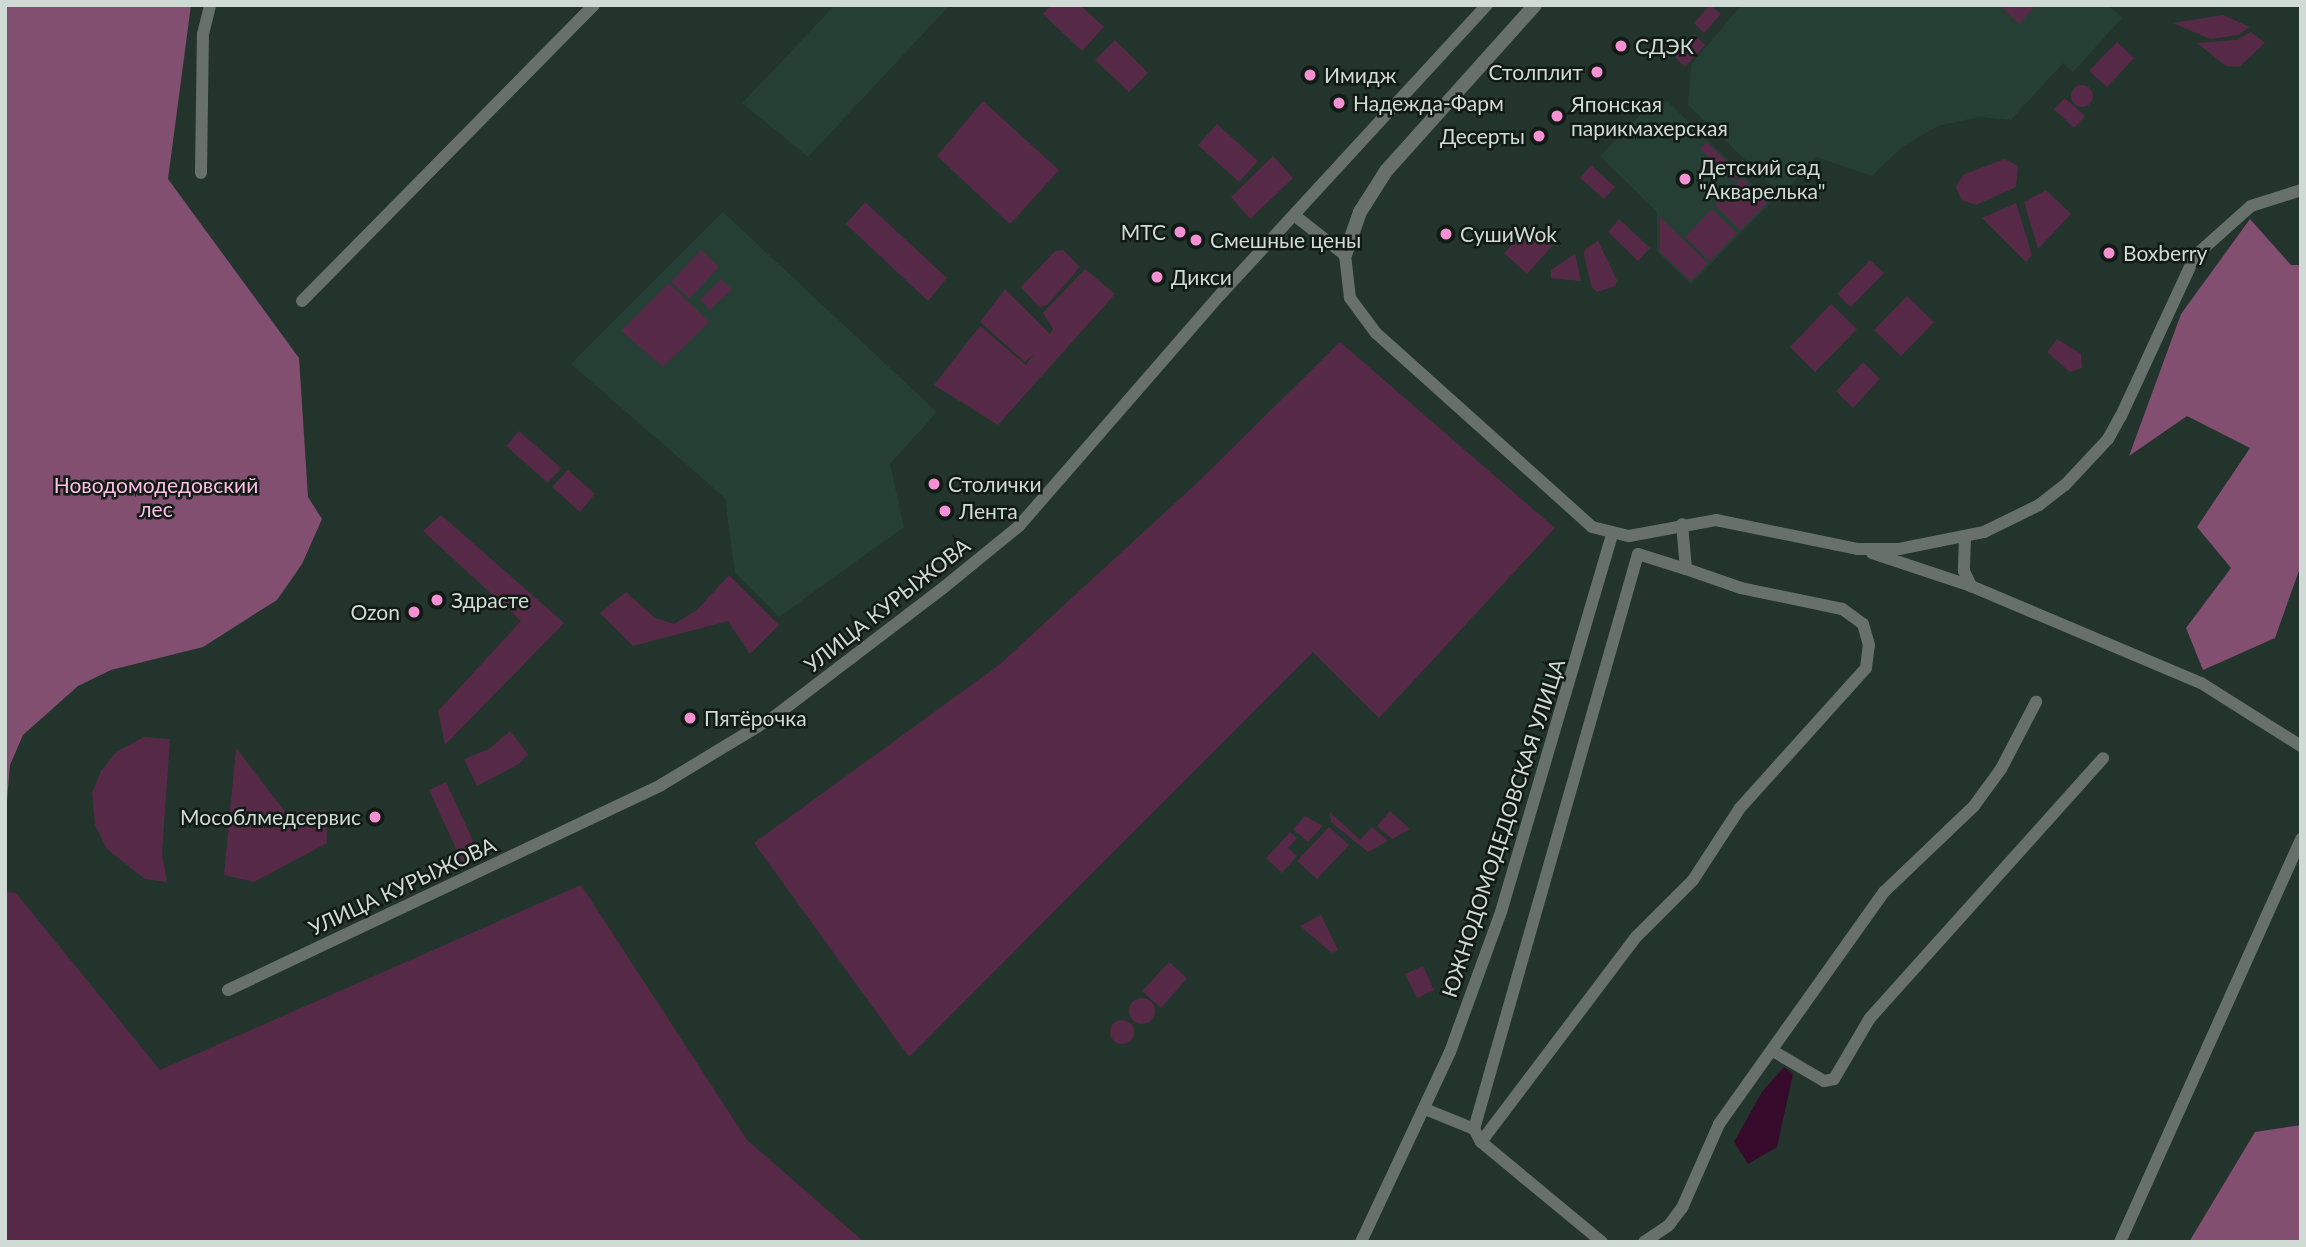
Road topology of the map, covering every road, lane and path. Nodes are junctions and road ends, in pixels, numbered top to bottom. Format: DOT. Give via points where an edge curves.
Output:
graph roads {
  1 [pos="211,5"];
  2 [pos="594,5"];
  3 [pos="1487,5"];
  4 [pos="1535,5"];
  5 [pos="201,173"];
  6 [pos="2301,190"];
  7 [pos="1294,215"];
  8 [pos="1345,254"];
  9 [pos="302,301"];
  10 [pos="1682,524"];
  11 [pos="1612,534"];
  12 [pos="1965,538"];
  13 [pos="1863,550"];
  14 [pos="1686,569"];
  15 [pos="1971,586"];
  16 [pos="2036,702"];
  17 [pos="2301,746"];
  18 [pos="2103,758"];
  19 [pos="2301,839"];
  20 [pos="228,990"];
  21 [pos="1773,1051"];
  22 [pos="1425,1109"];
  23 [pos="1474,1129"];
  24 [pos="1480,1142"];
  25 [pos="1361,1242"];
  26 [pos="1602,1242"];
  27 [pos="1644,1242"];
  28 [pos="2120,1242"];
  1 -- 5 [label="street" via="204,34"];
  2 -- 9 [label="street"];
  3 -- 7 [label="street, УЛИЦА КУРЫЖОВА"];
  4 -- 8 [label="street" via="1372,190"];
  6 -- 12 [label="street" via="2251,206 2195,256 2133,396 2108,439 2088,462 2039,505"];
  7 -- 8 [label="street"];
  7 -- 20 [label="street, УЛИЦА КУРЫЖОВА" via="1018,526 775,716 661,785"];
  8 -- 11 [label="street" via="1350,298 1376,333 1592,527"];
  10 -- 11 [label="street" via="1629,536"];
  10 -- 13 [label="street" via="1740,522"];
  10 -- 14 [label="street"];
  11 -- 22 [label="street, ЮЖНОДОМОДЕДОВСКАЯ УЛИЦА" via="1501,912"];
  12 -- 13 [label="street" via="1927,547"];
  12 -- 15 [label="street" via="1964,571"];
  13 -- 15 [label="street"];
  14 -- 23 [label="street" via="1638,554"];
  14 -- 24 [label="street" via="1741,588 1842,609 1863,624 1869,645 1866,668 1740,808 1693,880 1637,936"];
  15 -- 17 [label="street" via="2201,683"];
  16 -- 21 [label="street" via="2001,769 1974,806 1884,892"];
  18 -- 21 [label="street" via="1870,1018 1834,1079 1824,1081"];
  19 -- 28 [label="street"];
  21 -- 27 [label="street" via="1719,1124 1682,1208 1669,1225"];
  22 -- 23 [label="street"];
  22 -- 25 [label="street, ЮЖНОДОМОДЕДОВСКАЯ УЛИЦА"];
  23 -- 24 [label="street"];
  24 -- 26 [label="street"];
}
